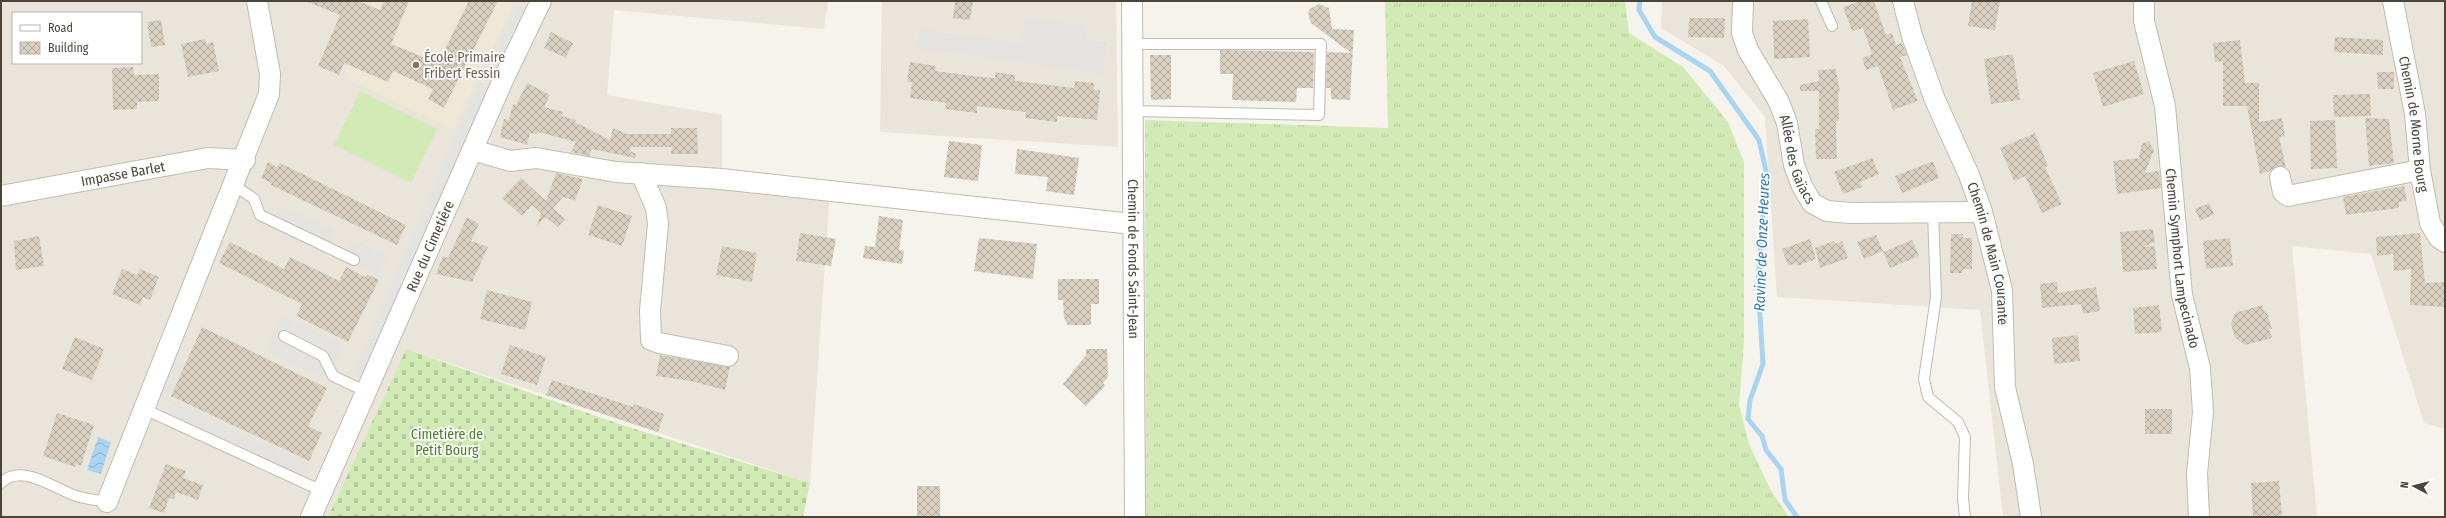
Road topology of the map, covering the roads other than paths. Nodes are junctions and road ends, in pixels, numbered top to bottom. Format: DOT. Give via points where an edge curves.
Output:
graph roads {
  1 [pos="257,1"];
  2 [pos="541,1"];
  3 [pos="1132,1"];
  4 [pos="1743,1"];
  5 [pos="1821,1"];
  6 [pos="1903,1"];
  7 [pos="2144,1"];
  8 [pos="2393,1"];
  9 [pos="1832,26"];
  10 [pos="1132,44"];
  11 [pos="1133,111"];
  12 [pos="473,150"];
  13 [pos="245,160"];
  14 [pos="2420,170"];
  15 [pos="641,173"];
  16 [pos="2280,177"];
  17 [pos="234,185"];
  18 [pos="1,196"];
  19 [pos="1933,212"];
  20 [pos="1982,212"];
  21 [pos="1132,224"];
  22 [pos="2445,242"];
  23 [pos="354,260"];
  24 [pos="284,336"];
  25 [pos="728,356"];
  26 [pos="367,392"];
  27 [pos="144,409"];
  28 [pos="1,483"];
  29 [pos="322,491"];
  30 [pos="107,502"];
  31 [pos="311,517"];
  32 [pos="1135,517"];
  33 [pos="1966,517"];
  34 [pos="2031,517"];
  35 [pos="2199,517"];
  1 -- 13 [label="street" via="270,74 269,94"];
  2 -- 12 [label="street, Rue du Cimetière"];
  3 -- 10 [label="street, Chemin de Fonds Saint-Jean"];
  4 -- 19 [label="street, Allée des Gaïacs" via="1742,33 1748,50 1779,102 1787,123 1794,165 1812,203 1827,211 1851,214"];
  5 -- 9 [label="lane"];
  6 -- 20 [label="street, Chemin de Main Courante" via="1934,100 1969,175"];
  7 -- 35 [label="street, Chemin Symphort Lampecinado" via="2144,21 2165,106 2182,295 2200,368 2203,412 2197,473"];
  8 -- 14 [label="street, Chemin de Morne Bourg" via="2415,114"];
  10 -- 11 [label="street, Chemin de Fonds Saint-Jean"];
  10 -- 11 [label="lane" via="1321,44 1319,115"];
  11 -- 21 [label="street, Chemin de Fonds Saint-Jean"];
  12 -- 15 [label="street" via="510,161 536,158 616,172"];
  12 -- 26 [label="street, Rue du Cimetière"];
  13 -- 17 [label="street"];
  13 -- 18 [label="street, Impasse Barlet" via="208,158"];
  14 -- 16 [label="street" via="2288,196 2283,192"];
  14 -- 22 [label="street, Chemin de Morne Bourg" via="2430,222 2439,238"];
  15 -- 21 [label="street" via="737,180"];
  15 -- 25 [label="street" via="656,208 658,224 650,311 651,340"];
  17 -- 23 [label="lane" via="254,199 260,215"];
  17 -- 27 [label="street"];
  19 -- 20 [label="street, Allée des Gaïacs"];
  19 -- 33 [label="lane" via="1936,298 1924,379 1928,397 1958,422 1965,437 1963,499"];
  20 -- 34 [label="street, Chemin de Main Courante" via="2002,290 2005,387 2023,464"];
  21 -- 32 [label="street, Chemin de Fonds Saint-Jean"];
  24 -- 26 [label="lane" via="322,356 333,376"];
  26 -- 29 [label="street, Rue du Cimetière"];
  27 -- 29 [label="lane"];
  27 -- 30 [label="street"];
  28 -- 30 [label="lane" via="15,475 30,477 76,496"];
  29 -- 31 [label="street, Rue du Cimetière"];
}
